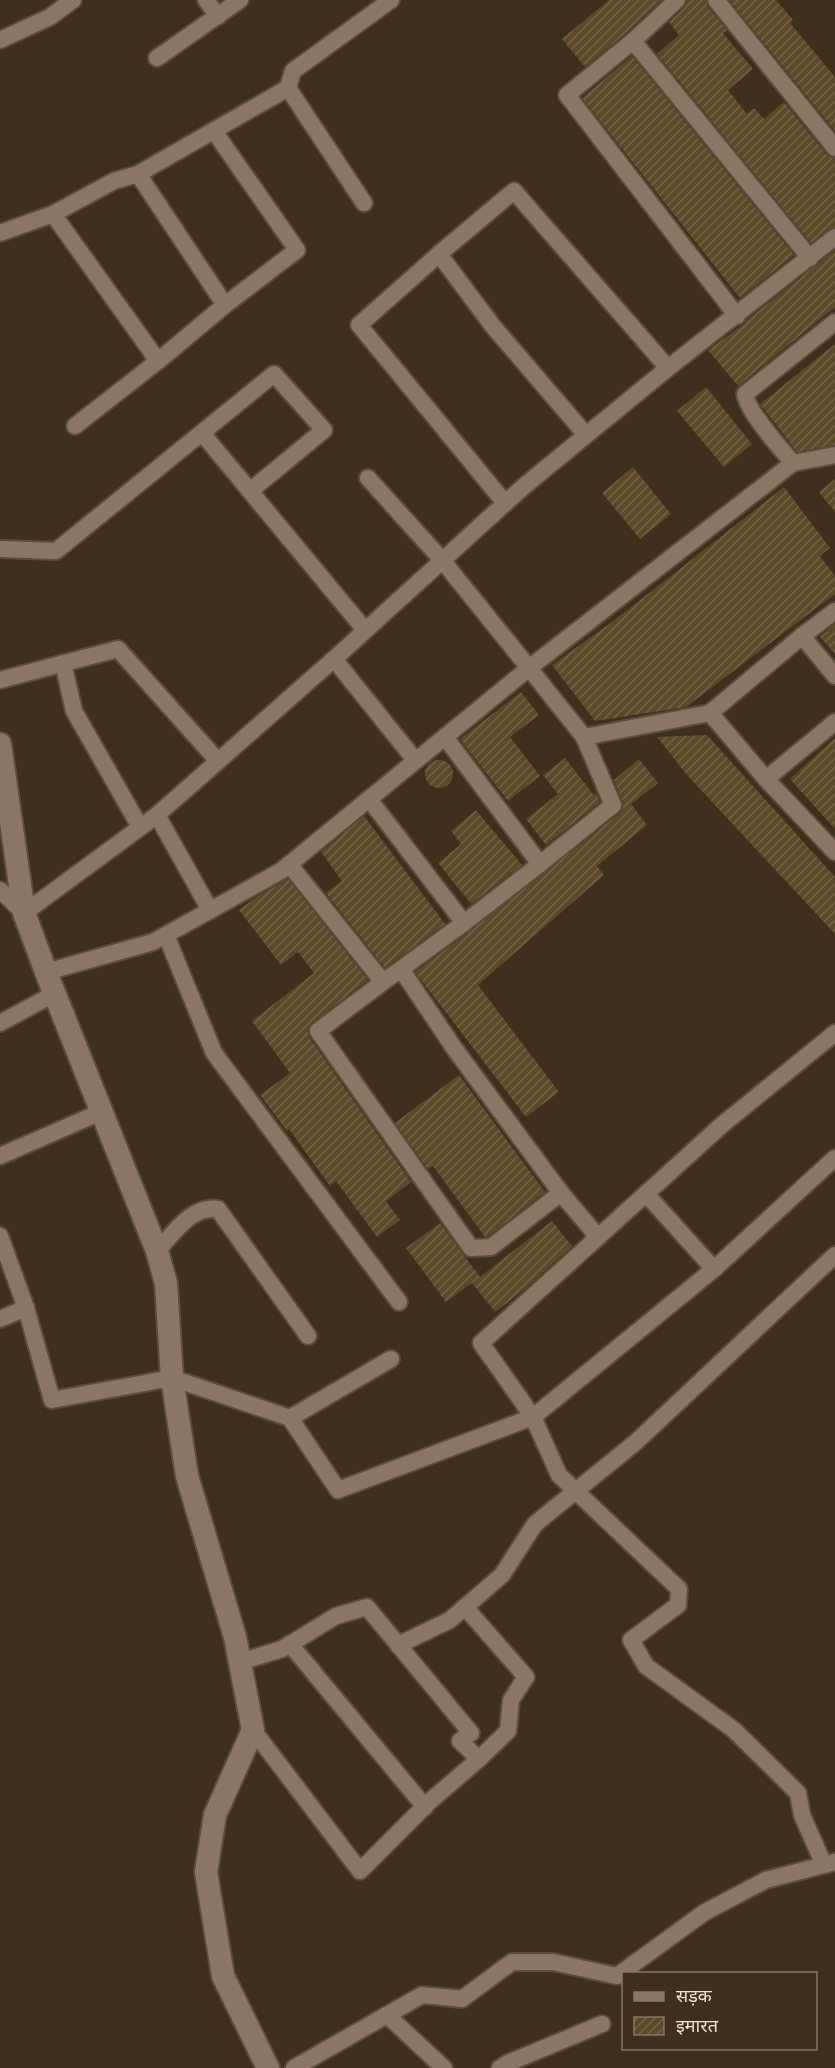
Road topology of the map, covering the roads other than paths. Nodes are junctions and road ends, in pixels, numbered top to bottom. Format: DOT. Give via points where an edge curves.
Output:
graph roads {
  1 [pos="73,0"];
  2 [pos="206,0"];
  3 [pos="240,0"];
  4 [pos="391,0"];
  5 [pos="677,0"];
  6 [pos="716,0"];
  7 [pos="218,16"];
  8 [pos="0,40"];
  9 [pos="633,40"];
  10 [pos="157,58"];
  11 [pos="288,87"];
  12 [pos="214,131"];
  13 [pos="835,148"];
  14 [pos="138,174"];
  15 [pos="364,202"];
  16 [pos="52,214"];
  17 [pos="0,233"];
  18 [pos="835,237"];
  19 [pos="439,254"];
  20 [pos="810,258"];
  21 [pos="225,305"];
  22 [pos="737,316"];
  23 [pos="835,322"];
  24 [pos="158,361"];
  25 [pos="668,368"];
  26 [pos="75,426"];
  27 [pos="202,433"];
  28 [pos="586,435"];
  29 [pos="835,455"];
  30 [pos="793,463"];
  31 [pos="368,478"];
  32 [pos="250,491"];
  33 [pos="504,503"];
  34 [pos="0,549"];
  35 [pos="442,560"];
  36 [pos="835,611"];
  37 [pos="365,630"];
  38 [pos="801,636"];
  39 [pos="334,659"];
  40 [pos="63,663"];
  41 [pos="529,668"];
  42 [pos="835,676"];
  43 [pos="0,680"];
  44 [pos="710,713"];
  45 [pos="835,722"];
  46 [pos="584,736"];
  47 [pos="445,737"];
  48 [pos="0,744"];
  49 [pos="415,760"];
  50 [pos="218,761"];
  51 [pos="766,780"];
  52 [pos="369,799"];
  53 [pos="157,815"];
  54 [pos="140,827"];
  55 [pos="835,852"];
  56 [pos="289,864"];
  57 [pos="540,864"];
  58 [pos="0,891"];
  59 [pos="210,910"];
  60 [pos="24,913"];
  61 [pos="464,923"];
  62 [pos="166,935"];
  63 [pos="401,969"];
  64 [pos="46,972"];
  65 [pos="383,982"];
  66 [pos="54,994"];
  67 [pos="0,1023"];
  68 [pos="835,1033"];
  69 [pos="101,1112"];
  70 [pos="0,1156"];
  71 [pos="835,1158"];
  72 [pos="561,1193"];
  73 [pos="646,1194"];
  74 [pos="0,1236"];
  75 [pos="598,1237"];
  76 [pos="157,1251"];
  77 [pos="835,1255"];
  78 [pos="714,1269"];
  79 [pos="399,1302"];
  80 [pos="26,1308"];
  81 [pos="0,1319"];
  82 [pos="308,1336"];
  83 [pos="391,1359"];
  84 [pos="172,1378"];
  85 [pos="533,1417"];
  86 [pos="290,1418"];
  87 [pos="576,1491"];
  88 [pos="465,1607"];
  89 [pos="290,1644"];
  90 [pos="398,1645"];
  91 [pos="240,1662"];
  92 [pos="253,1730"];
  93 [pos="479,1759"];
  94 [pos="425,1807"];
  95 [pos="829,1864"];
  96 [pos="624,1972"];
  97 [pos="622,1973"];
  98 [pos="387,2015"];
  99 [pos="602,2024"];
  100 [pos="267,2068"];
  101 [pos="294,2068"];
  102 [pos="444,2068"];
  103 [pos="500,2068"];
  1 -- 8 [label="street" via="50,17"];
  2 -- 7 [label="street"];
  3 -- 7 [label="street"];
  4 -- 11 [label="street" via="293,71"];
  5 -- 9 [label="street"];
  6 -- 13 [label="street"];
  7 -- 10 [label="street"];
  9 -- 20 [label="street"];
  9 -- 22 [label="street" via="567,95"];
  11 -- 12 [label="street"];
  11 -- 15 [label="street"];
  12 -- 14 [label="street"];
  12 -- 21 [label="street" via="297,250"];
  14 -- 16 [label="street"];
  14 -- 21 [label="street"];
  16 -- 17 [label="street"];
  16 -- 24 [label="street"];
  18 -- 20 [label="street"];
  19 -- 25 [label="street" via="514,191"];
  19 -- 28 [label="street" via="492,325"];
  19 -- 33 [label="street" via="359,325"];
  20 -- 22 [label="street"];
  21 -- 24 [label="street"];
  22 -- 25 [label="street"];
  23 -- 30 [label="street" via="745,394"];
  24 -- 26 [label="street"];
  25 -- 28 [label="street"];
  27 -- 32 [label="street"];
  27 -- 32 [label="street" via="274,374 324,430"];
  27 -- 34 [label="street" via="56,551"];
  28 -- 33 [label="street"];
  29 -- 30 [label="street"];
  30 -- 41 [label="street"];
  31 -- 35 [label="street"];
  32 -- 37 [label="street"];
  33 -- 35 [label="street"];
  35 -- 37 [label="street"];
  35 -- 41 [label="street"];
  36 -- 38 [label="street"];
  37 -- 39 [label="street"];
  38 -- 42 [label="street"];
  38 -- 44 [label="street"];
  39 -- 49 [label="street"];
  39 -- 50 [label="street"];
  40 -- 43 [label="street"];
  40 -- 50 [label="street" via="118,649"];
  40 -- 54 [label="street" via="74,711"];
  41 -- 46 [label="street"];
  41 -- 47 [label="street"];
  44 -- 46 [label="street"];
  44 -- 51 [label="street"];
  45 -- 51 [label="street"];
  46 -- 57 [label="street" via="613,805"];
  47 -- 49 [label="street"];
  47 -- 57 [label="street"];
  48 -- 60 [label="street"];
  49 -- 52 [label="street"];
  50 -- 53 [label="street"];
  51 -- 55 [label="street"];
  52 -- 56 [label="street"];
  52 -- 61 [label="street"];
  53 -- 54 [label="street"];
  53 -- 59 [label="street"];
  54 -- 60 [label="street"];
  56 -- 59 [label="street"];
  56 -- 65 [label="street"];
  57 -- 61 [label="street"];
  58 -- 60 [label="street"];
  59 -- 62 [label="street"];
  60 -- 64 [label="street"];
  61 -- 63 [label="street"];
  62 -- 64 [label="street"];
  62 -- 79 [label="street" via="214,1053"];
  63 -- 65 [label="street"];
  63 -- 72 [label="street"];
  64 -- 66 [label="street"];
  65 -- 72 [label="street" via="318,1031 471,1248 491,1247"];
  66 -- 67 [label="street"];
  66 -- 69 [label="street"];
  68 -- 73 [label="street" via="723,1124"];
  69 -- 70 [label="street"];
  69 -- 76 [label="street"];
  71 -- 78 [label="street"];
  72 -- 75 [label="street"];
  73 -- 75 [label="street"];
  73 -- 78 [label="street"];
  74 -- 80 [label="street"];
  75 -- 85 [label="street" via="482,1343"];
  76 -- 82 [label="street" via="194,1213 218,1209"];
  76 -- 84 [label="street" via="166,1283"];
  77 -- 87 [label="street" via="636,1442"];
  78 -- 85 [label="street"];
  80 -- 81 [label="street"];
  80 -- 84 [label="street" via="52,1400"];
  83 -- 86 [label="street"];
  84 -- 86 [label="street"];
  84 -- 91 [label="street" via="192,1501"];
  85 -- 86 [label="street" via="338,1490"];
  85 -- 87 [label="street" via="559,1475"];
  87 -- 88 [label="street" via="536,1524 502,1575"];
  87 -- 95 [label="street" via="679,1589 678,1605 631,1640 646,1666 734,1730 798,1792 802,1815"];
  88 -- 90 [label="street" via="450,1620"];
  88 -- 93 [label="street" via="526,1677 511,1700 508,1731"];
  89 -- 90 [label="street" via="336,1616 367,1607"];
  89 -- 91 [label="street"];
  89 -- 94 [label="street"];
  90 -- 93 [label="street" via="471,1733 460,1741"];
  91 -- 92 [label="street"];
  92 -- 94 [label="street" via="360,1871"];
  92 -- 100 [label="street" via="215,1815 206,1872 223,1976"];
  93 -- 94 [label="street"];
  95 -- 96 [label="street" via="766,1880 705,1912"];
  97 -- 98 [label="street" via="617,1977 553,1962 512,1962 462,1999 422,1995"];
  98 -- 101 [label="street"];
  98 -- 102 [label="street"];
  99 -- 103 [label="street"];
}
